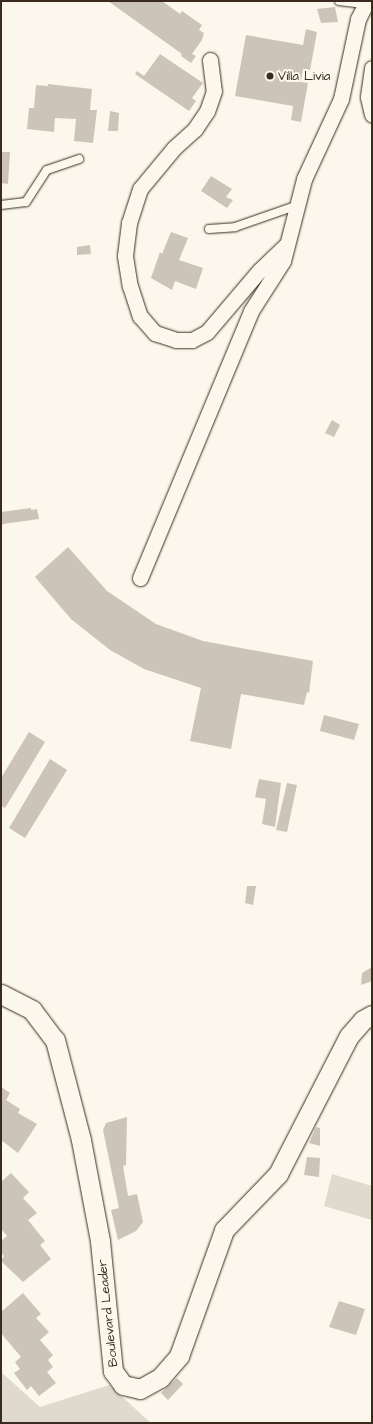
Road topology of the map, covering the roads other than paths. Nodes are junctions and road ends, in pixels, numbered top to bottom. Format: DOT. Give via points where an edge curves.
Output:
graph roads {
  1 [pos="339,1"];
  2 [pos="365,3"];
  3 [pos="210,60"];
  4 [pos="372,68"];
  5 [pos="372,115"];
  6 [pos="79,159"];
  7 [pos="1,205"];
  8 [pos="298,205"];
  9 [pos="209,230"];
  10 [pos="290,241"];
  11 [pos="140,578"];
  12 [pos="1,994"];
  13 [pos="372,1015"];
  1 -- 2 [label="lane"];
  2 -- 8 [label="street" via="358,19 341,100 313,155"];
  3 -- 10 [label="street" via="214,91 207,112 196,129 174,148 140,189 128,224 125,256 130,286 140,316 155,333 176,340 192,340 207,332 259,271"];
  4 -- 5 [label="street" via="368,97"];
  6 -- 7 [label="lane" via="47,170 26,202"];
  8 -- 9 [label="lane" via="235,227"];
  8 -- 10 [label="street"];
  10 -- 11 [label="street" via="283,261 251,311"];
  12 -- 13 [label="street, Boulevard Leader" via="32,1010 55,1040 81,1140 100,1241 113,1371 123,1384 140,1389 160,1378 179,1356 224,1230 278,1174 349,1036 363,1020"];
}
